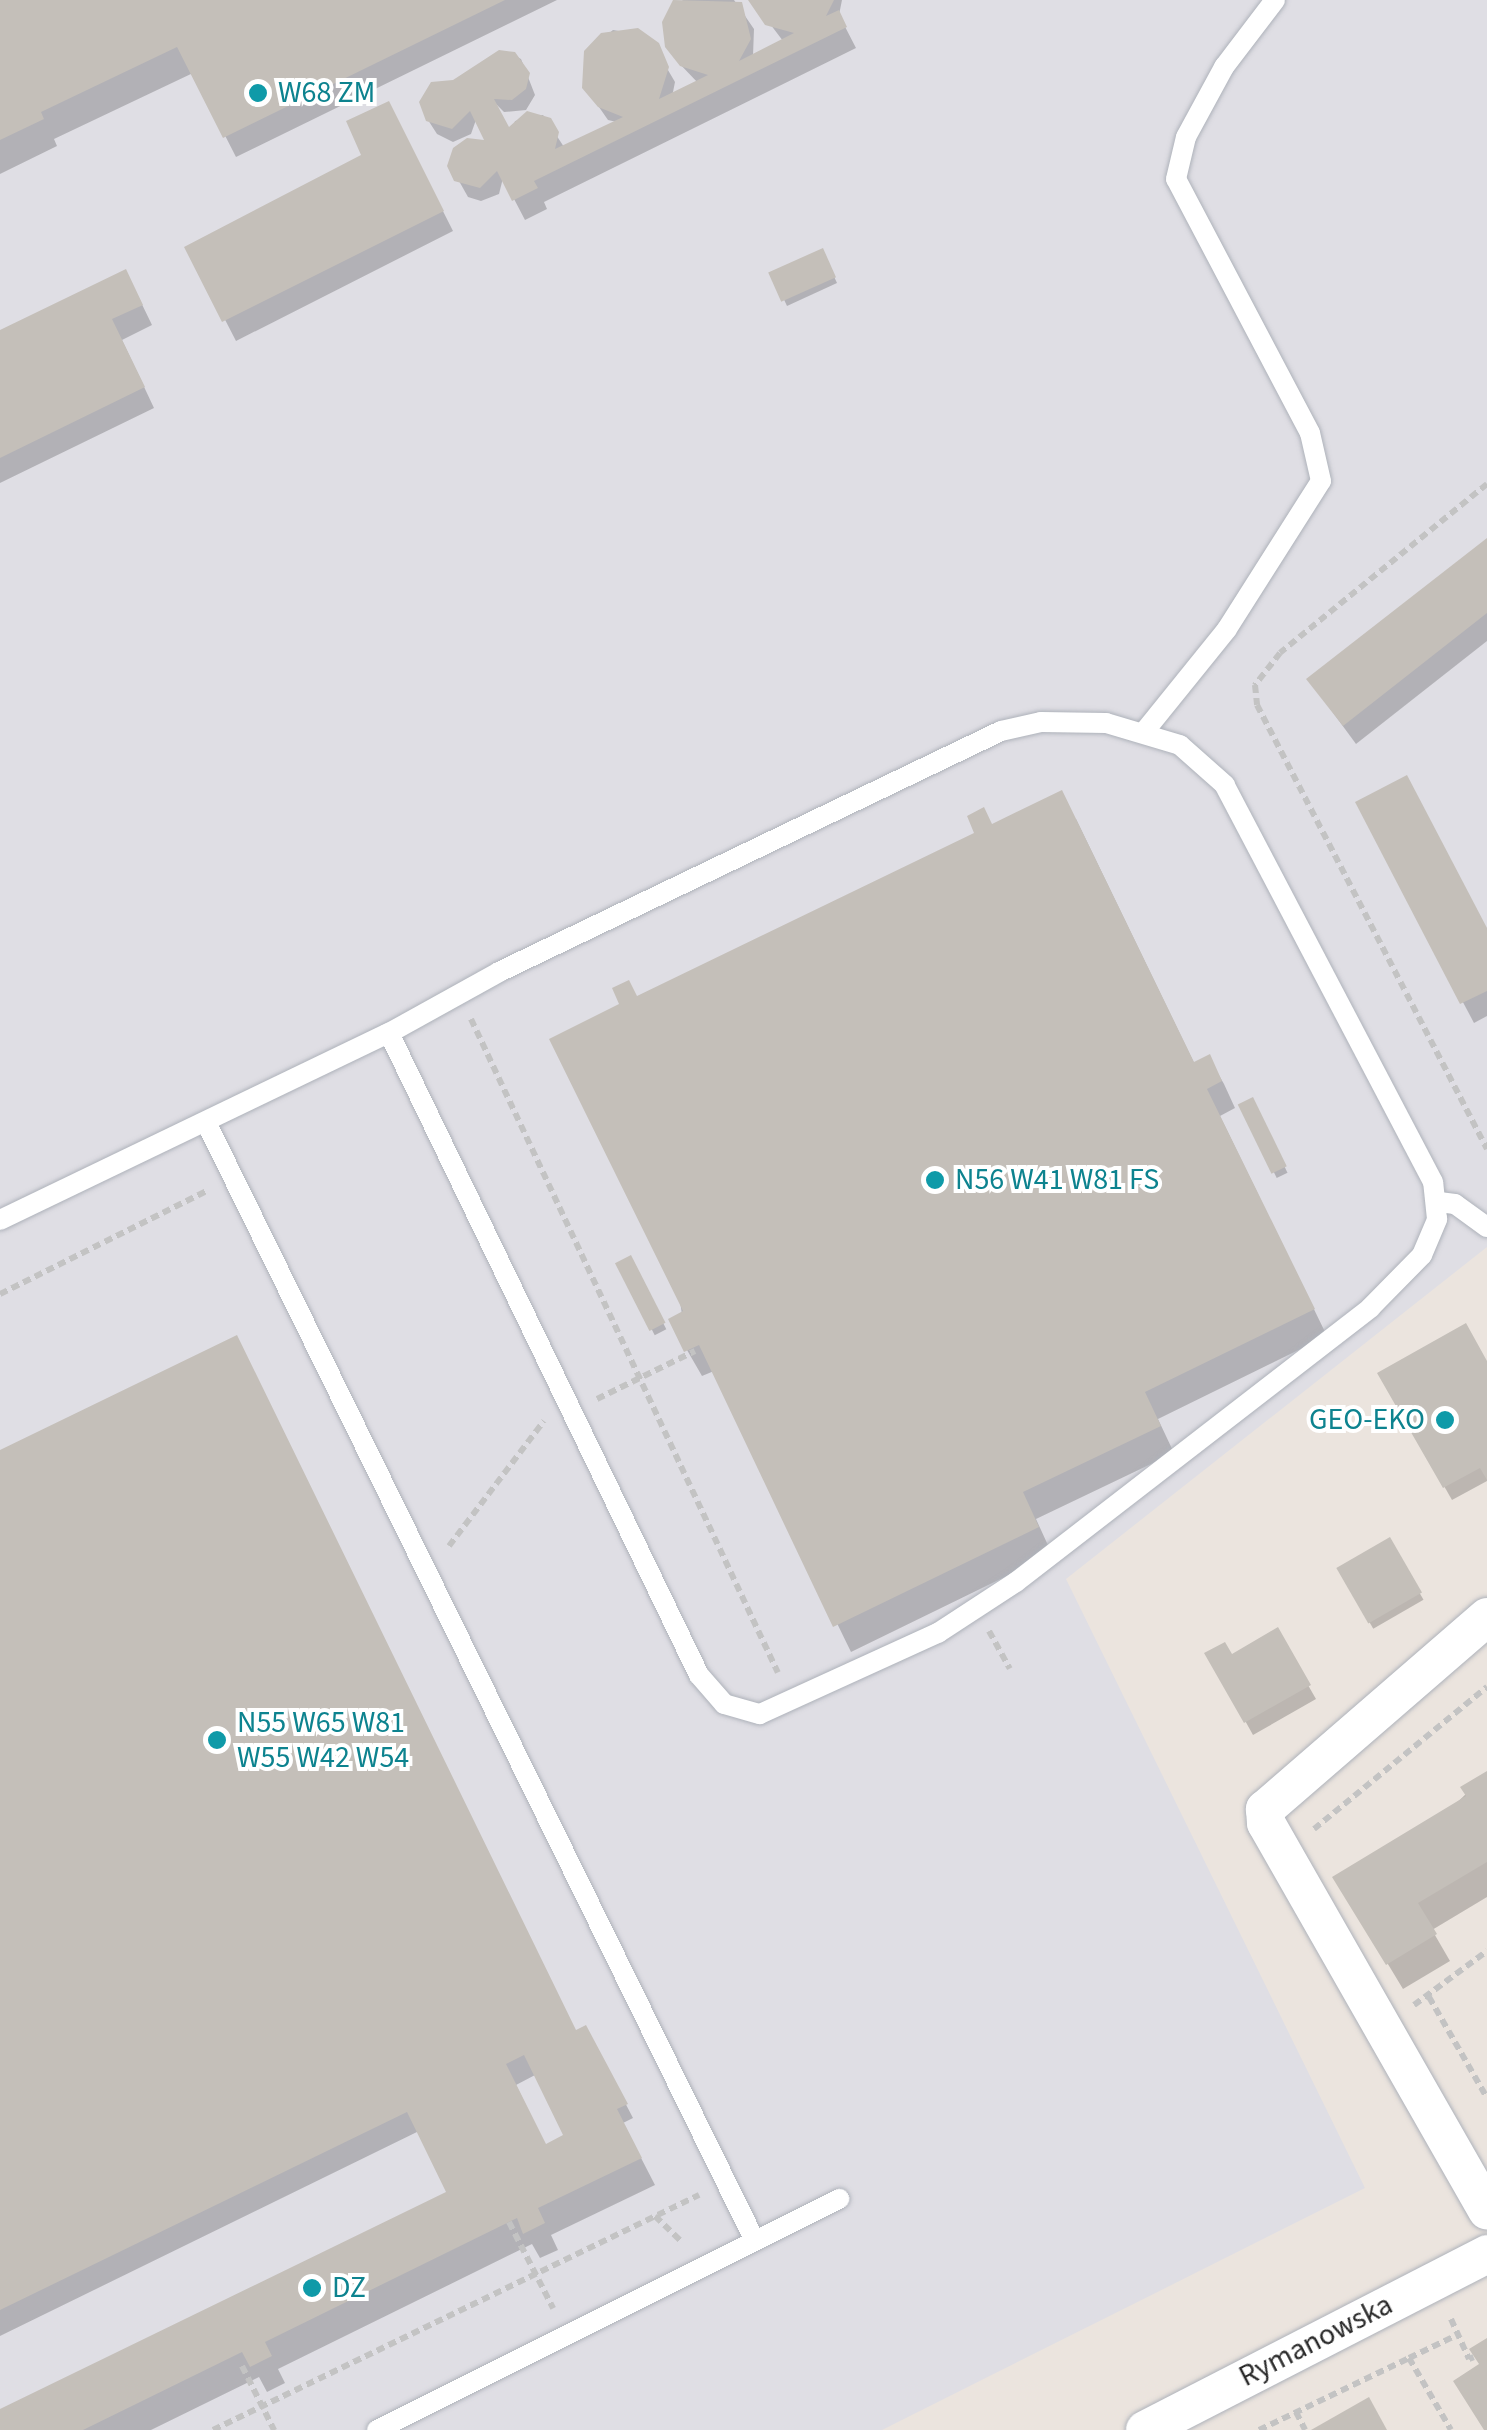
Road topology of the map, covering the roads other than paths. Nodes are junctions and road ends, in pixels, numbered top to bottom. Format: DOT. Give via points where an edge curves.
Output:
graph roads {
  1 [pos="1275,0"];
  2 [pos="1144,732"];
  3 [pos="388,1032"];
  4 [pos="206,1122"];
  5 [pos="1439,1202"];
  6 [pos="0,1220"];
  7 [pos="1487,1227"];
  8 [pos="1487,1617"];
  9 [pos="839,2199"];
  10 [pos="1487,2210"];
  11 [pos="755,2241"];
  12 [pos="1487,2254"];
  13 [pos="377,2430"];
  14 [pos="1145,2430"];
  1 -- 2 [label="lane" via="1224,67 1186,137 1176,179 1310,434 1320,480 1227,629"];
  2 -- 3 [label="lane" via="1072,721 1001,731"];
  2 -- 5 [label="lane" via="1192,753 1226,785"];
  3 -- 4 [label="lane"];
  3 -- 5 [label="lane" via="709,1690 742,1713 782,1709 938,1633 1122,1502 1407,1273 1431,1238"];
  4 -- 6 [label="lane"];
  4 -- 11 [label="lane"];
  5 -- 7 [label="lane" via="1455,1204"];
  8 -- 10 [label="street" via="1264,1809 1266,1823"];
  9 -- 11 [label="lane"];
  11 -- 13 [label="lane"];
  12 -- 14 [label="street, Rymanowska"];
}
